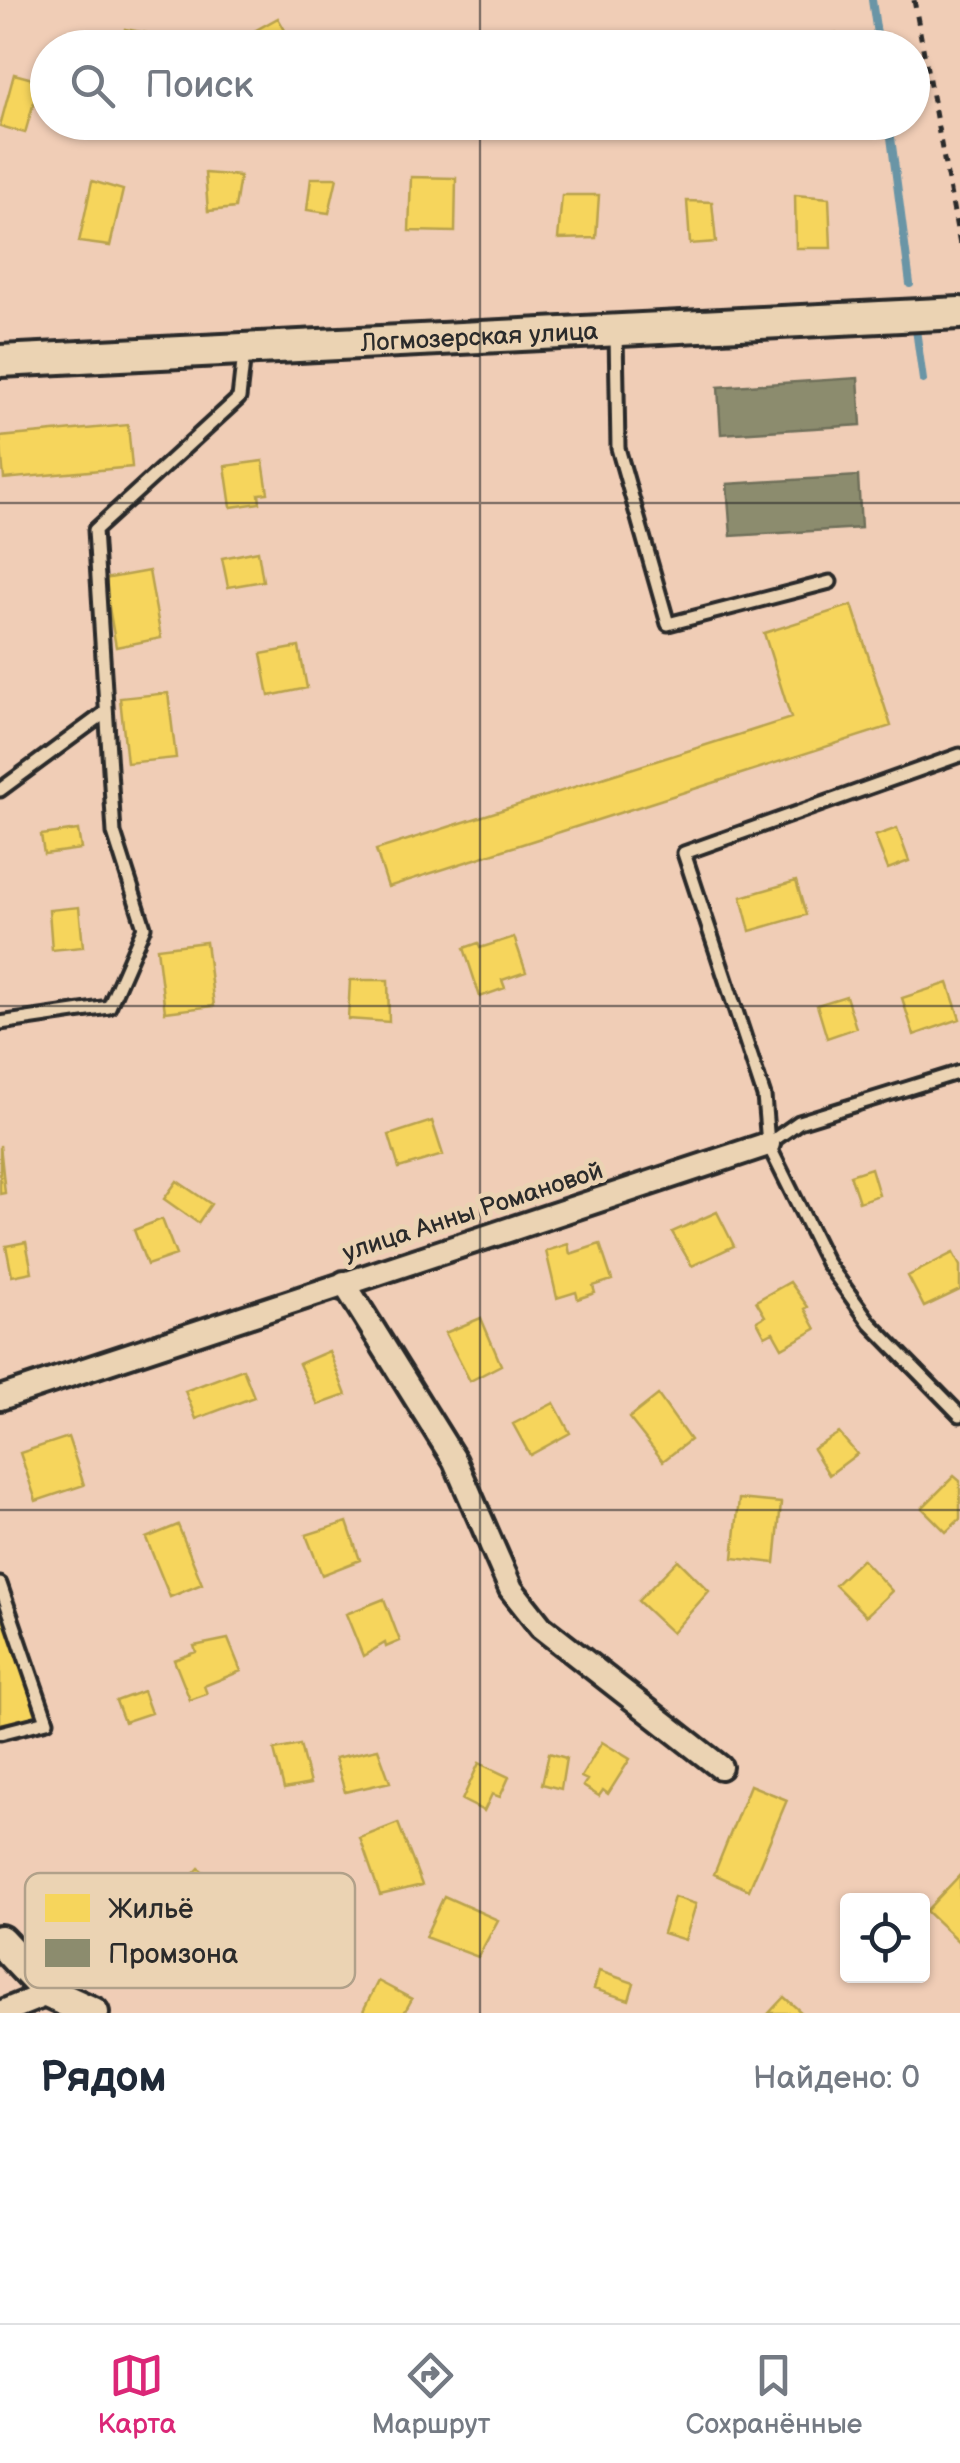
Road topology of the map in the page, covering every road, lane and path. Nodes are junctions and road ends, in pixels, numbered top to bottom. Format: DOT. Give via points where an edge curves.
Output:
graph roads {
  1 [pos="914,0"];
  2 [pos="920,30"];
  3 [pos="930,86"];
  4 [pos="960,246"];
  5 [pos="960,313"];
  6 [pos="616,330"];
  7 [pos="244,349"];
  8 [pos="0,361"];
  9 [pos="830,582"];
  10 [pos="106,712"];
  11 [pos="960,756"];
  12 [pos="0,790"];
  13 [pos="0,1023"];
  14 [pos="960,1072"];
  15 [pos="768,1144"];
  16 [pos="344,1283"];
  17 [pos="0,1398"];
  18 [pos="960,1414"];
  19 [pos="0,1584"];
  20 [pos="0,1733"];
  21 [pos="720,1766"];
  22 [pos="0,1941"];
  23 [pos="25,1968"];
  24 [pos="44,1988"];
  25 [pos="49,1993"];
  26 [pos="0,2013"];
  27 [pos="93,2013"];
  1 -- 2 [label="path"];
  3 -- 4 [label="path"];
  5 -- 6 [label="street, Логмозерская улица"];
  6 -- 7 [label="street, Логмозерская улица"];
  6 -- 9 [label="lane" via="618,448 668,624"];
  7 -- 8 [label="street, Логмозерская улица"];
  7 -- 10 [label="lane" via="239,398 95,530"];
  10 -- 12 [label="lane"];
  10 -- 13 [label="lane" via="114,833 144,927 109,1006"];
  11 -- 15 [label="lane" via="684,853 764,1096"];
  14 -- 15 [label="lane, улица Анны Романовой" via="799,1122"];
  15 -- 16 [label="street, улица Анны Романовой"];
  15 -- 18 [label="lane" via="827,1263 870,1324"];
  16 -- 17 [label="street, улица Анны Романовой"];
  16 -- 21 [label="street" via="455,1461 511,1589 541,1627"];
  19 -- 20 [label="lane" via="46,1721"];
  22 -- 23 [label="street"];
  24 -- 25 [label="street"];
  25 -- 26 [label="street"];
  25 -- 27 [label="street"];
}
